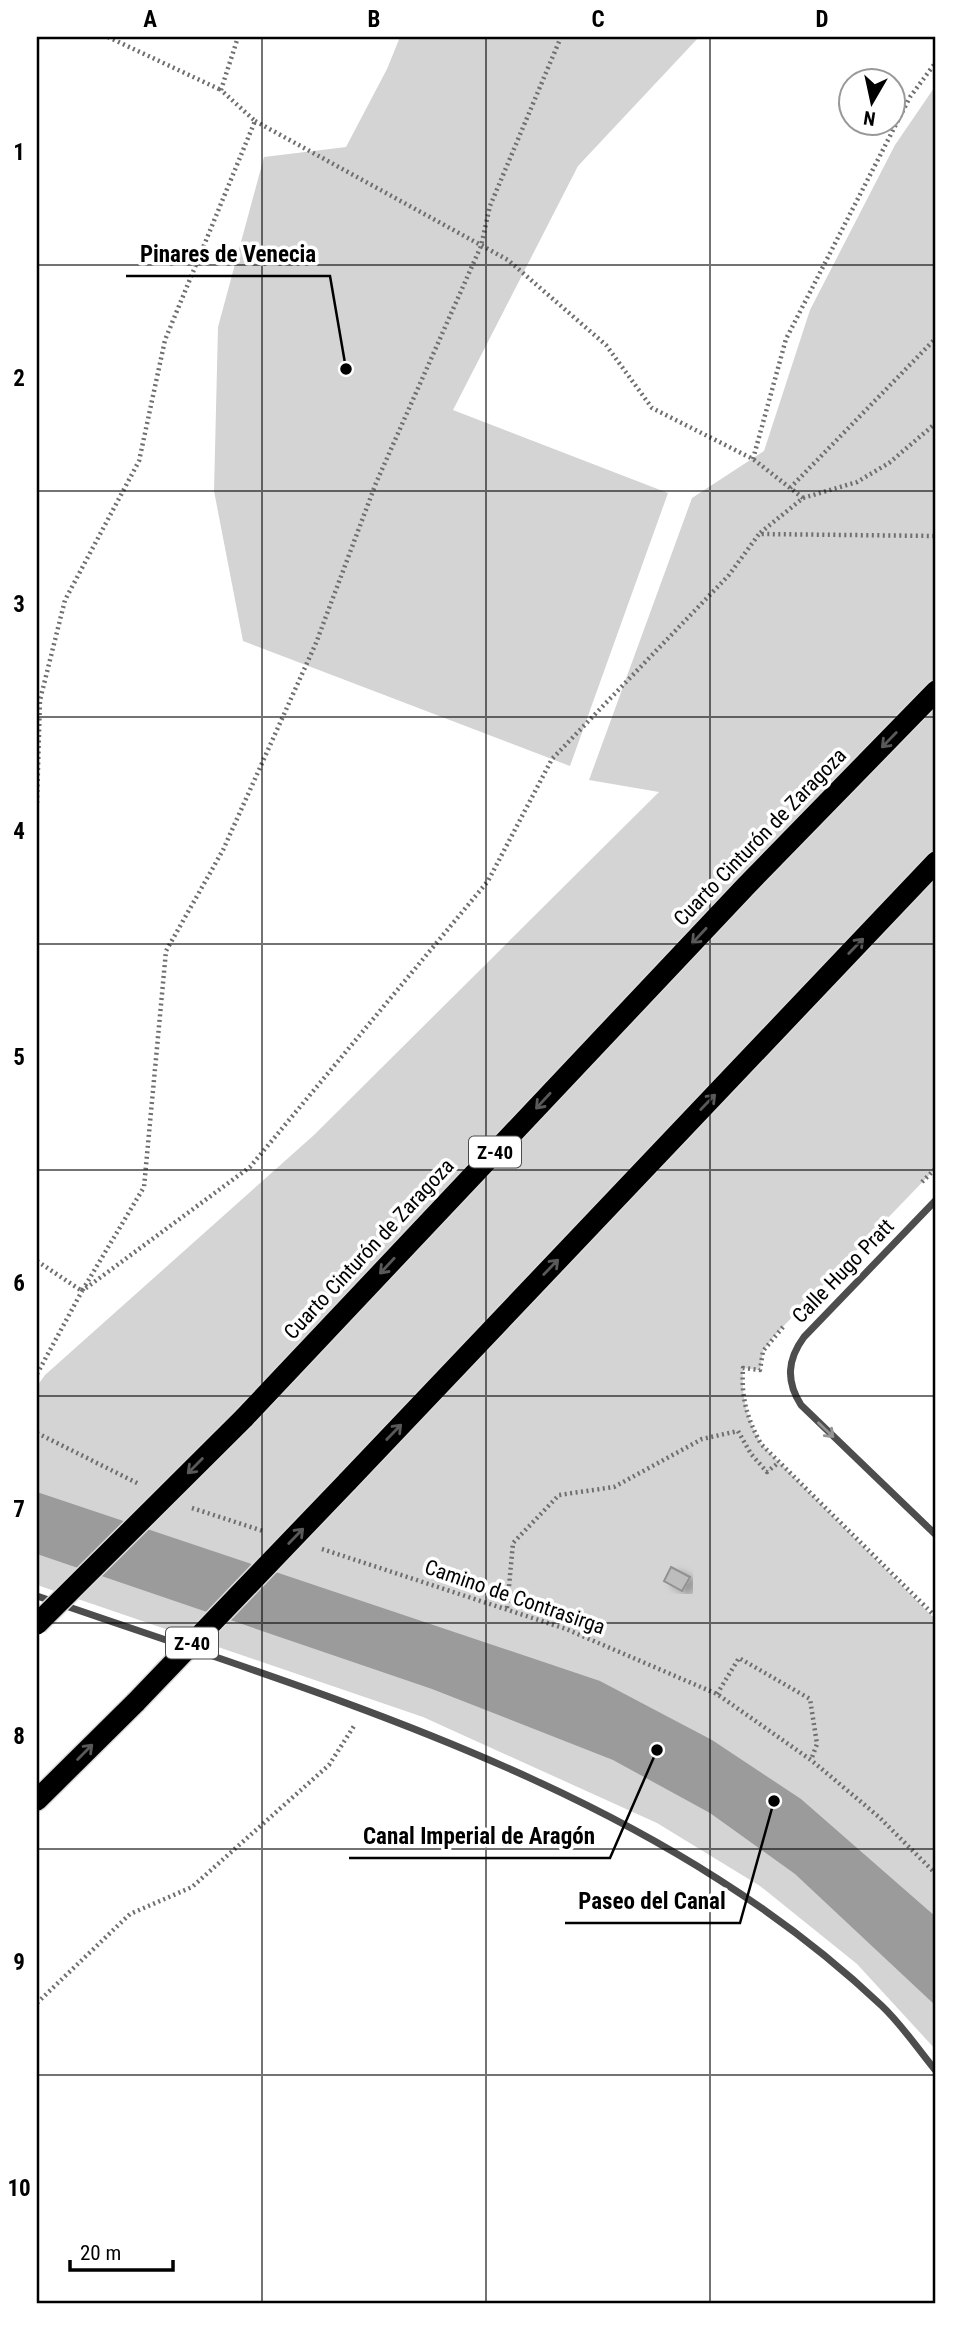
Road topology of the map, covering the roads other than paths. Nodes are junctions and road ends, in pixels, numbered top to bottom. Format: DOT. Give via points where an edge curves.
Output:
graph roads {
  1 [pos="936,691"];
  2 [pos="936,862"];
  3 [pos="936,1200"];
  4 [pos="936,1535"];
  5 [pos="37,1596"];
  6 [pos="37,1623"];
  7 [pos="37,1800"];
  8 [pos="936,2071"];
  1 -- 6 [label="highway, Cuarto Cinturón de Zaragoza / Z-40, one-way, bridge" via="244,1418"];
  7 -- 2 [label="highway, Z-40, one-way, bridge" via="347,1482"];
  3 -- 4 [label="street, Calle Hugo Pratt, one-way" via="804,1337 792,1353 789,1374 801,1405"];
  5 -- 8 [label="street" via="365,1710 579,1801 733,1888 800,1935 883,2008"];
}
